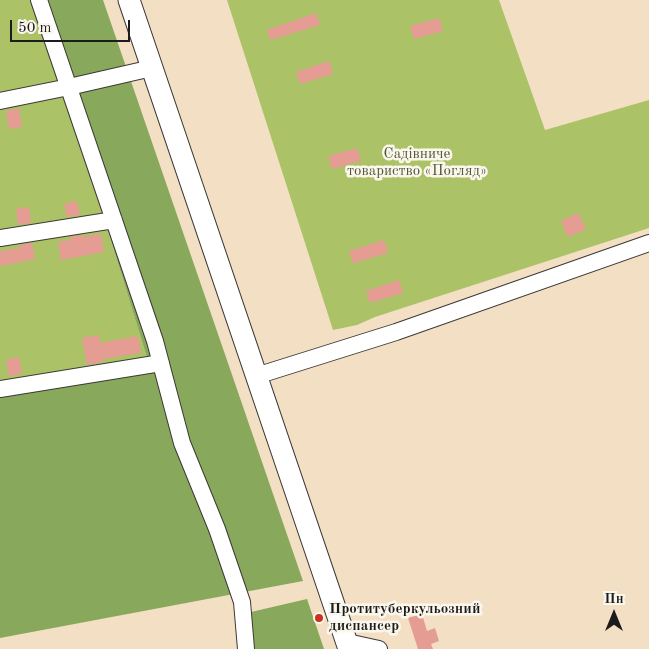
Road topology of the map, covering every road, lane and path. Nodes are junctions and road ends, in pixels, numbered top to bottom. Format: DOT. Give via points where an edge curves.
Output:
graph roads {
  1 [pos="39,0"];
  2 [pos="129,0"];
  3 [pos="152,68"];
  4 [pos="69,87"];
  5 [pos="0,101"];
  6 [pos="114,220"];
  7 [pos="0,238"];
  8 [pos="649,243"];
  9 [pos="161,362"];
  10 [pos="256,376"];
  11 [pos="0,389"];
  12 [pos="348,646"];
  13 [pos="246,649"];
  14 [pos="379,649"];
  1 -- 4 [label="street"];
  2 -- 3 [label="main road"];
  3 -- 4 [label="street"];
  3 -- 10 [label="main road"];
  4 -- 5 [label="street"];
  4 -- 6 [label="street"];
  6 -- 7 [label="street"];
  6 -- 9 [label="street"];
  8 -- 10 [label="street" via="396,332"];
  9 -- 11 [label="street"];
  9 -- 13 [label="street" via="182,443 242,602"];
  10 -- 12 [label="main road"];
  12 -- 14 [label="street"];
}
